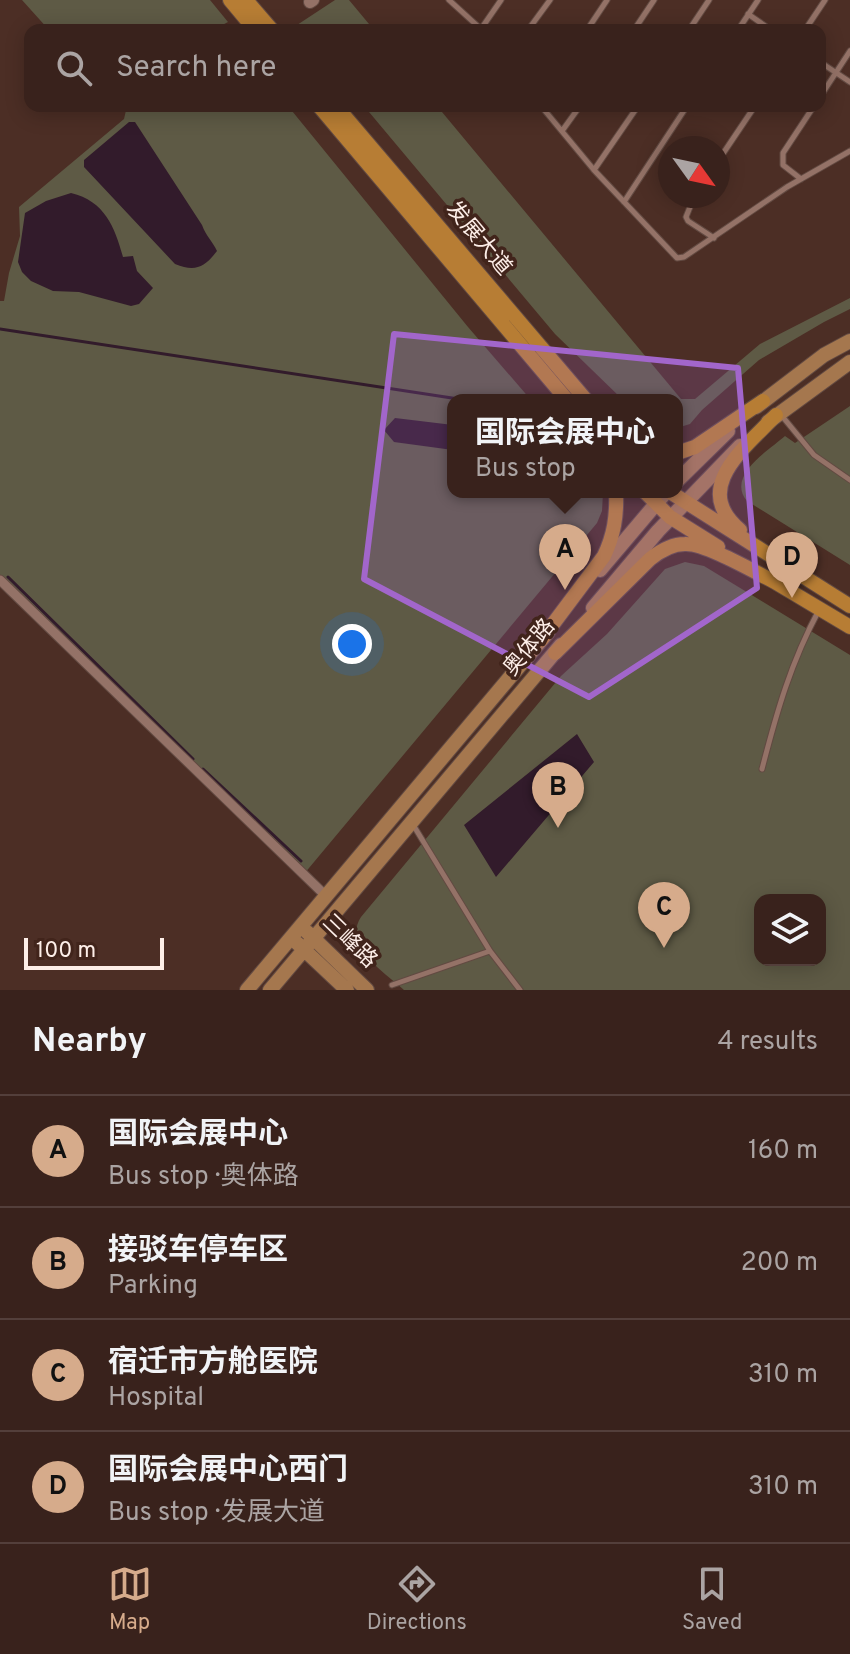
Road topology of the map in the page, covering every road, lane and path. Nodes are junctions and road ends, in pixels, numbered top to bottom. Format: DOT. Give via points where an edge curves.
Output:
graph roads {
  1 [pos="230,0"];
  2 [pos="246,0"];
  3 [pos="449,0"];
  4 [pos="501,0"];
  5 [pos="550,0"];
  6 [pos="607,0"];
  7 [pos="654,0"];
  8 [pos="709,0"];
  9 [pos="758,0"];
  10 [pos="825,0"];
  11 [pos="748,14"];
  12 [pos="250,24"];
  13 [pos="267,24"];
  14 [pos="475,24"];
  15 [pos="485,24"];
  16 [pos="532,24"];
  17 [pos="591,24"];
  18 [pos="638,24"];
  19 [pos="693,24"];
  20 [pos="742,24"];
  21 [pos="762,24"];
  22 [pos="809,24"];
  23 [pos="850,51"];
  24 [pos="826,66"];
  25 [pos="836,73"];
  26 [pos="850,82"];
  27 [pos="826,88"];
  28 [pos="324,112"];
  29 [pos="341,112"];
  30 [pos="546,112"];
  31 [pos="576,112"];
  32 [pos="634,112"];
  33 [pos="683,112"];
  34 [pos="751,112"];
  35 [pos="810,112"];
  36 [pos="562,131"];
  37 [pos="730,143"];
  38 [pos="850,151"];
  39 [pos="594,170"];
  40 [pos="801,179"];
  41 [pos="624,202"];
  42 [pos="690,208"];
  43 [pos="714,238"];
  44 [pos="850,341"];
  45 [pos="540,358"];
  46 [pos="850,362"];
  47 [pos="561,394"];
  48 [pos="581,394"];
  49 [pos="763,401"];
  50 [pos="778,414"];
  51 [pos="683,451"];
  52 [pos="683,475"];
  53 [pos="850,480"];
  54 [pos="616,498"];
  55 [pos="650,498"];
  56 [pos="662,498"];
  57 [pos="677,498"];
  58 [pos="684,503"];
  59 [pos="656,504"];
  60 [pos="670,517"];
  61 [pos="791,570"];
  62 [pos="0,580"];
  63 [pos="779,584"];
  64 [pos="850,606"];
  65 [pos="820,609"];
  66 [pos="850,627"];
  67 [pos="541,640"];
  68 [pos="555,653"];
  69 [pos="762,769"];
  70 [pos="412,822"];
  71 [pos="326,896"];
  72 [pos="296,932"];
  73 [pos="309,944"];
  74 [pos="490,951"];
  75 [pos="392,985"];
  76 [pos="247,990"];
  77 [pos="270,990"];
  78 [pos="347,990"];
  79 [pos="367,990"];
  80 [pos="520,990"];
  1 -- 12 [label="main road"];
  2 -- 13 [label="main road"];
  3 -- 14 [label="lane"];
  4 -- 15 [label="lane"];
  5 -- 16 [label="lane"];
  6 -- 17 [label="lane"];
  7 -- 18 [label="lane"];
  8 -- 19 [label="lane"];
  9 -- 11 [label="lane"];
  10 -- 22 [label="lane"];
  11 -- 20 [label="lane"];
  11 -- 21 [label="lane"];
  23 -- 25 [label="lane"];
  24 -- 25 [label="lane"];
  25 -- 26 [label="lane"];
  25 -- 27 [label="lane"];
  28 -- 45 [label="main road, 发展大道"];
  29 -- 45 [label="main road, 发展大道"];
  30 -- 36 [label="lane"];
  31 -- 36 [label="lane"];
  32 -- 39 [label="lane"];
  33 -- 41 [label="lane"];
  34 -- 37 [label="lane"];
  35 -- 40 [label="lane" via="783,153 783,165"];
  36 -- 39 [label="lane"];
  38 -- 40 [label="lane"];
  39 -- 41 [label="lane"];
  40 -- 43 [label="lane"];
  41 -- 43 [label="lane" via="677,258"];
  42 -- 43 [label="lane" via="688,221"];
  44 -- 49 [label="main road"];
  45 -- 47 [label="main road, 发展大道"];
  45 -- 48 [label="main road, 发展大道"];
  46 -- 50 [label="main road, 奥体路"];
  49 -- 51 [label="main road"];
  49 -- 52 [label="main road"];
  50 -- 53 [label="lane" via="814,455"];
  50 -- 58 [label="main road, 奥体路"];
  50 -- 61 [label="main road" via="733,461 718,497 737,528"];
  54 -- 67 [label="main road" via="617,515 604,556"];
  55 -- 59 [label="main road"];
  56 -- 59 [label="main road, 奥体路"];
  57 -- 58 [label="main road"];
  58 -- 60 [label="main road, 奥体路"];
  58 -- 61 [label="main road"];
  59 -- 60 [label="main road"];
  59 -- 67 [label="main road, 奥体路"];
  60 -- 63 [label="main road"];
  60 -- 68 [label="main road, 奥体路"];
  61 -- 64 [label="main road"];
  62 -- 71 [label="street"];
  63 -- 65 [label="main road"];
  63 -- 68 [label="main road" via="701,547 665,548"];
  65 -- 66 [label="main road"];
  65 -- 69 [label="lane" via="783,688"];
  67 -- 71 [label="main road, 奥体路"];
  68 -- 70 [label="main road, 奥体路"];
  70 -- 73 [label="main road, 奥体路"];
  70 -- 74 [label="lane"];
  71 -- 72 [label="main road, 奥体路"];
  72 -- 73 [label="main road, 三峰路"];
  72 -- 76 [label="main road, 奥体路"];
  73 -- 77 [label="main road, 奥体路"];
  73 -- 78 [label="main road, 三峰路"];
  73 -- 79 [label="main road, 三峰路"];
  74 -- 75 [label="lane"];
  74 -- 80 [label="lane"];
}
